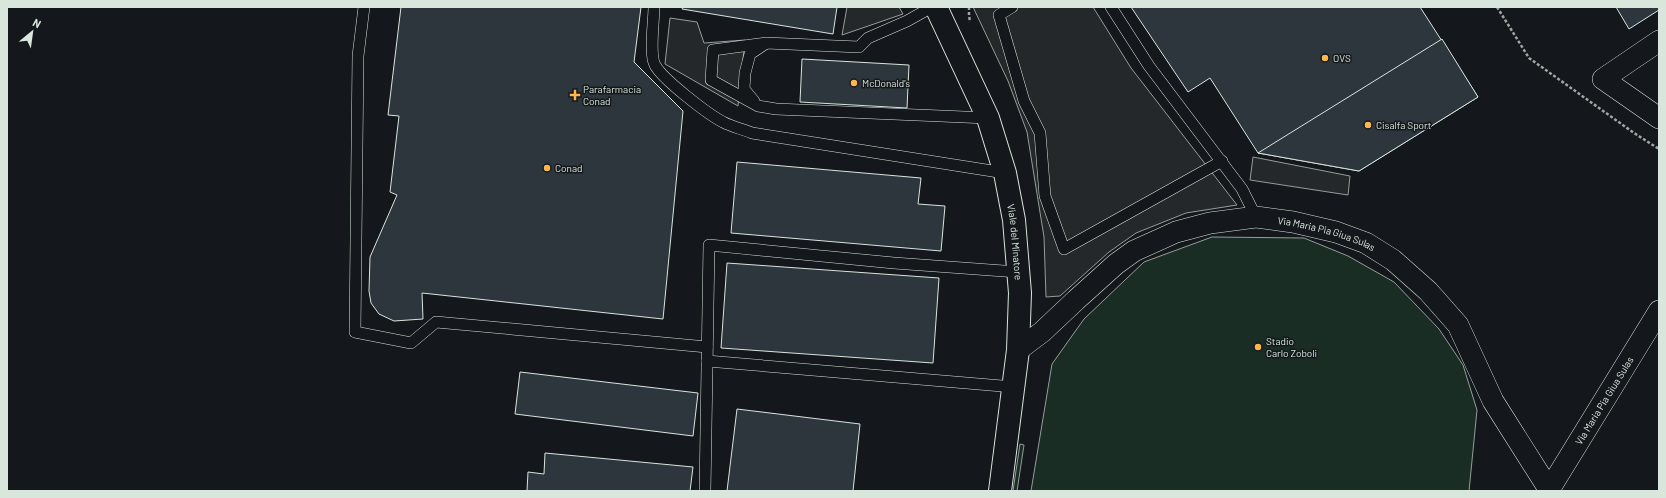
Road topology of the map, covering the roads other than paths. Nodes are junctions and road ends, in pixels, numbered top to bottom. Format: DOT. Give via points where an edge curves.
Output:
graph roads {
  1 [pos="364,7"];
  2 [pos="654,7"];
  3 [pos="932,7"];
  4 [pos="936,7"];
  5 [pos="1012,7"];
  6 [pos="1111,7"];
  7 [pos="1659,41"];
  8 [pos="766,43"];
  9 [pos="758,106"];
  10 [pos="988,118"];
  11 [pos="1659,118"];
  12 [pos="1222,161"];
  13 [pos="1005,173"];
  14 [pos="1256,217"];
  15 [pos="1018,272"];
  16 [pos="1659,311"];
  17 [pos="707,347"];
  18 [pos="1018,350"];
  19 [pos="707,361"];
  20 [pos="1014,387"];
  21 [pos="1550,490"];
  22 [pos="705,491"];
  23 [pos="1000,491"];
  1 -- 17 [label="lane" via="358,56 355,332 411,343 436,322"];
  2 -- 13 [label="lane" via="652,57 655,66 670,82 725,123 752,133"];
  3 -- 8 [label="lane" via="868,38 859,47"];
  4 -- 10 [label="main road, Viale del Minatore"];
  5 -- 12 [label="lane" via="999,15 1024,100 1040,133 1045,196 1064,249"];
  6 -- 12 [label="lane" via="1154,73"];
  7 -- 11 [label="street" via="1603,79"];
  8 -- 9 [label="lane" via="750,54 745,73 744,89"];
  8 -- 9 [label="lane" via="713,50 711,80"];
  9 -- 10 [label="lane"];
  10 -- 13 [label="main road, Viale del Minatore"];
  12 -- 14 [label="lane" via="1242,189"];
  13 -- 15 [label="main road, Viale del Minatore" via="1014,220"];
  14 -- 18 [label="street, Via Maria Pia Giua Sulas" via="1210,223 1176,232 1134,251"];
  14 -- 21 [label="street, Via Maria Pia Giua Sulas" via="1336,232 1366,243 1393,260 1428,291 1458,325 1493,401"];
  15 -- 17 [label="lane" via="709,245"];
  15 -- 18 [label="main road, Viale del Minatore"];
  16 -- 21 [label="street, Via Maria Pia Giua Sulas"];
  17 -- 19 [label="lane"];
  18 -- 20 [label="main road, Viale del Minatore"];
  19 -- 20 [label="lane"];
  19 -- 22 [label="lane"];
  20 -- 23 [label="main road, Viale del Minatore"];
}
